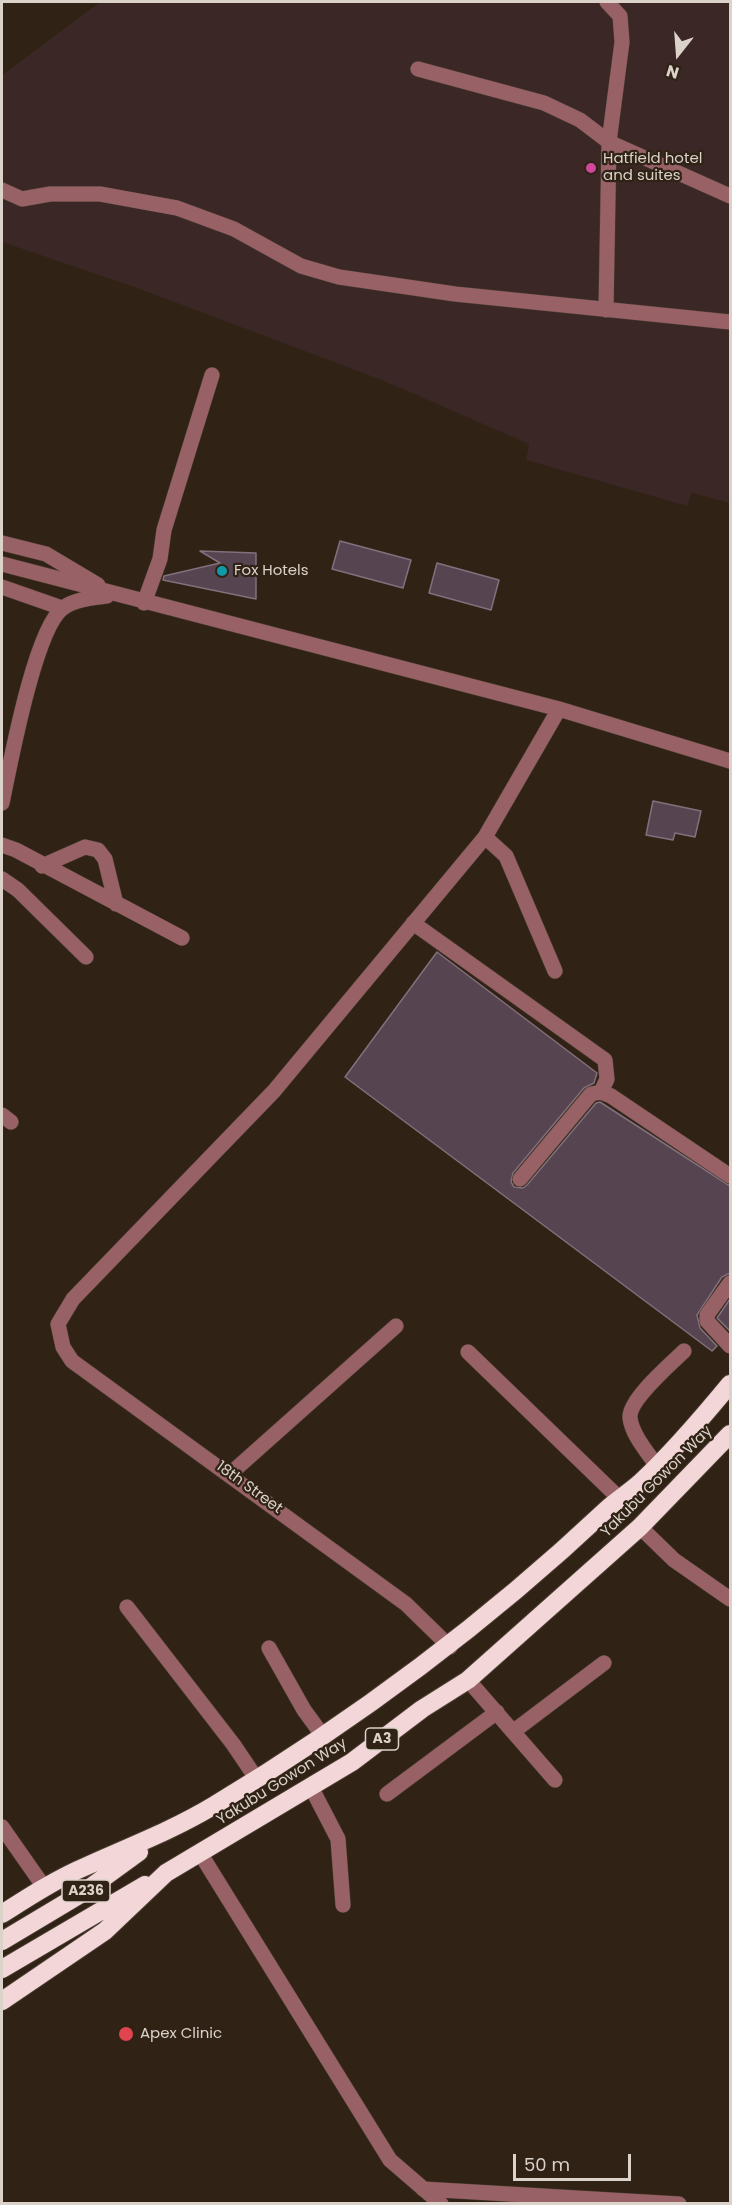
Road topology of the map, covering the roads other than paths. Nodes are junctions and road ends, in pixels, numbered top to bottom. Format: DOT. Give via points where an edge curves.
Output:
graph roads {
  1 [pos="607,2"];
  2 [pos="418,69"];
  3 [pos="609,142"];
  4 [pos="2,190"];
  5 [pos="730,195"];
  6 [pos="606,310"];
  7 [pos="730,322"];
  8 [pos="212,375"];
  9 [pos="2,543"];
  10 [pos="2,564"];
  11 [pos="2,587"];
  12 [pos="113,595"];
  13 [pos="144,603"];
  14 [pos="62,608"];
  15 [pos="559,709"];
  16 [pos="730,761"];
  17 [pos="2,803"];
  18 [pos="485,837"];
  19 [pos="2,845"];
  20 [pos="42,866"];
  21 [pos="2,879"];
  22 [pos="116,904"];
  23 [pos="413,923"];
  24 [pos="182,938"];
  25 [pos="86,957"];
  26 [pos="555,971"];
  27 [pos="601,1092"];
  28 [pos="730,1176"];
  29 [pos="520,1179"];
  30 [pos="730,1283"];
  31 [pos="396,1326"];
  32 [pos="730,1346"];
  33 [pos="684,1351"];
  34 [pos="468,1353"];
  35 [pos="730,1384"];
  36 [pos="730,1434"];
  37 [pos="657,1466"];
  38 [pos="230,1474"];
  39 [pos="620,1499"];
  40 [pos="640,1527"];
  41 [pos="730,1599"];
  42 [pos="127,1608"];
  43 [pos="450,1647"];
  44 [pos="269,1648"];
  45 [pos="604,1663"];
  46 [pos="468,1680"];
  47 [pos="497,1712"];
  48 [pos="514,1731"];
  49 [pos="323,1736"];
  50 [pos="256,1778"];
  51 [pos="555,1780"];
  52 [pos="310,1787"];
  53 [pos="387,1794"];
  54 [pos="2,1827"];
  55 [pos="165,1833"];
  56 [pos="200,1853"];
  57 [pos="166,1873"];
  58 [pos="44,1887"];
  59 [pos="343,1905"];
  60 [pos="2,1914"];
  61 [pos="2,1941"];
  62 [pos="2,1969"];
  63 [pos="2,2001"];
  64 [pos="423,2189"];
  65 [pos="441,2204"];
  66 [pos="679,2204"];
  1 -- 3 [label="street" via="620,16 622,42"];
  2 -- 3 [label="street" via="544,103 580,120"];
  3 -- 5 [label="street"];
  3 -- 6 [label="street"];
  4 -- 6 [label="street" via="22,199 50,194 100,194 177,208 234,230 300,266 339,277"];
  6 -- 7 [label="street"];
  8 -- 13 [label="street"];
  9 -- 12 [label="street" via="46,554"];
  10 -- 12 [label="street"];
  11 -- 14 [label="street"];
  12 -- 13 [label="street"];
  12 -- 14 [label="street"];
  13 -- 15 [label="street"];
  14 -- 17 [label="street" via="46,632"];
  15 -- 16 [label="street"];
  15 -- 18 [label="street"];
  18 -- 23 [label="street"];
  18 -- 26 [label="street" via="506,856"];
  19 -- 20 [label="street"];
  20 -- 22 [label="street"];
  20 -- 22 [label="street" via="85,847 98,850 108,868"];
  21 -- 25 [label="street"];
  22 -- 24 [label="street"];
  23 -- 27 [label="street" via="605,1060 607,1079"];
  23 -- 38 [label="street, 18th Street" via="274,1091 73,1299 58,1324 63,1347 72,1361"];
  27 -- 28 [label="street"];
  27 -- 29 [label="street" via="591,1094"];
  30 -- 32 [label="street" via="707,1321"];
  31 -- 38 [label="street"];
  33 -- 37 [label="street" via="632,1404 629,1417 633,1429"];
  34 -- 39 [label="street"];
  35 -- 37 [label="highway, Yakubu Gowon Way / A3" via="688,1436"];
  36 -- 40 [label="highway, Yakubu Gowon Way / A3"];
  37 -- 39 [label="highway, Yakubu Gowon Way / A3"];
  38 -- 43 [label="street, 18th Street" via="406,1604"];
  39 -- 43 [label="highway, Yakubu Gowon Way / A3"];
  40 -- 41 [label="street" via="674,1560"];
  40 -- 46 [label="highway, Yakubu Gowon Way / A3"];
  42 -- 50 [label="street"];
  43 -- 49 [label="highway, Yakubu Gowon Way / A3"];
  44 -- 49 [label="street"];
  45 -- 48 [label="street"];
  46 -- 47 [label="street"];
  46 -- 52 [label="highway, Yakubu Gowon Way / A3"];
  47 -- 48 [label="street"];
  47 -- 53 [label="street"];
  48 -- 51 [label="street"];
  49 -- 50 [label="highway, Yakubu Gowon Way / A3"];
  50 -- 55 [label="highway, Yakubu Gowon Way / A3"];
  52 -- 56 [label="highway, Yakubu Gowon Way / A3"];
  52 -- 59 [label="street" via="338,1839"];
  54 -- 58 [label="street"];
  55 -- 58 [label="highway, Yakubu Gowon Way / A3"];
  55 -- 61 [label="highway, A236" via="84,1892"];
  56 -- 57 [label="highway, Yakubu Gowon Way / A3"];
  56 -- 64 [label="street" via="390,2160"];
  57 -- 62 [label="highway, A236"];
  57 -- 63 [label="highway, Yakubu Gowon Way / A3" via="93,1941"];
  58 -- 60 [label="highway, Yakubu Gowon Way / A3"];
  64 -- 65 [label="street"];
  64 -- 66 [label="street"];
}
